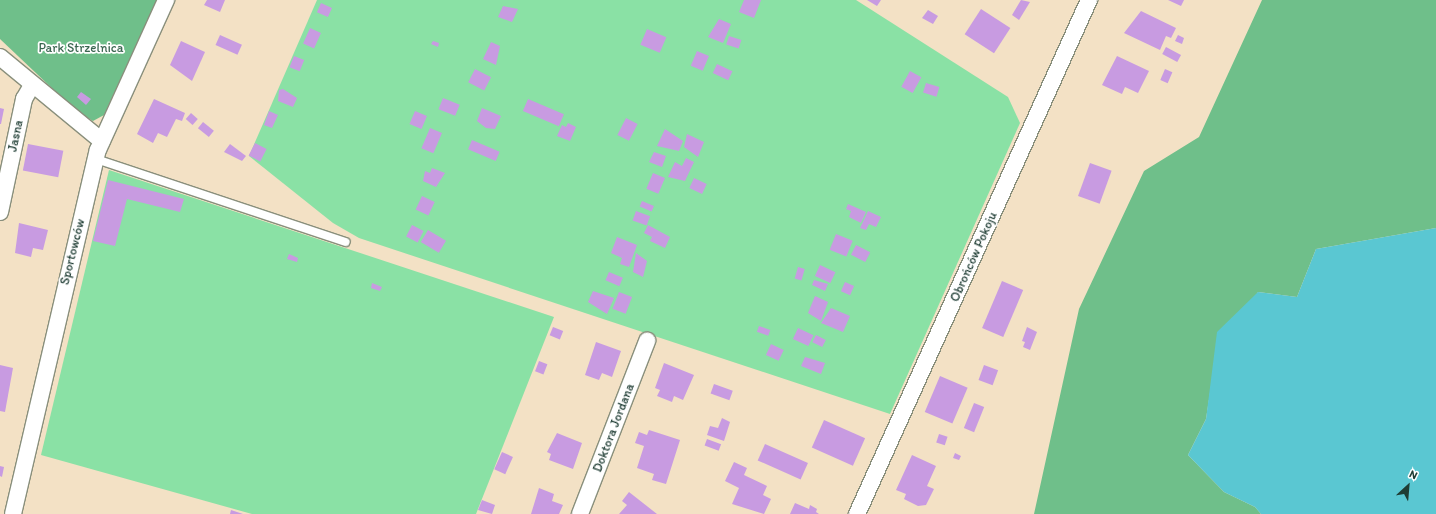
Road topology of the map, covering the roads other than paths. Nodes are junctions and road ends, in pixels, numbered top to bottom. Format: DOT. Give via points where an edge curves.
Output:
graph roads {
  1 [pos="166,0"];
  2 [pos="1090,0"];
  3 [pos="0,57"];
  4 [pos="32,85"];
  5 [pos="102,140"];
  6 [pos="96,159"];
  7 [pos="0,212"];
  8 [pos="346,242"];
  9 [pos="647,341"];
  10 [pos="13,514"];
  11 [pos="580,514"];
  12 [pos="857,514"];
  1 -- 5 [label="street, Sportowców"];
  2 -- 12 [label="street, Obrońców Pokoju"];
  3 -- 4 [label="street"];
  4 -- 5 [label="street"];
  4 -- 7 [label="street, Jasna" via="24,99"];
  5 -- 6 [label="street, Sportowców"];
  6 -- 8 [label="lane"];
  6 -- 10 [label="street, Sportowców"];
  9 -- 11 [label="street, Doktora Jordana"];
}
